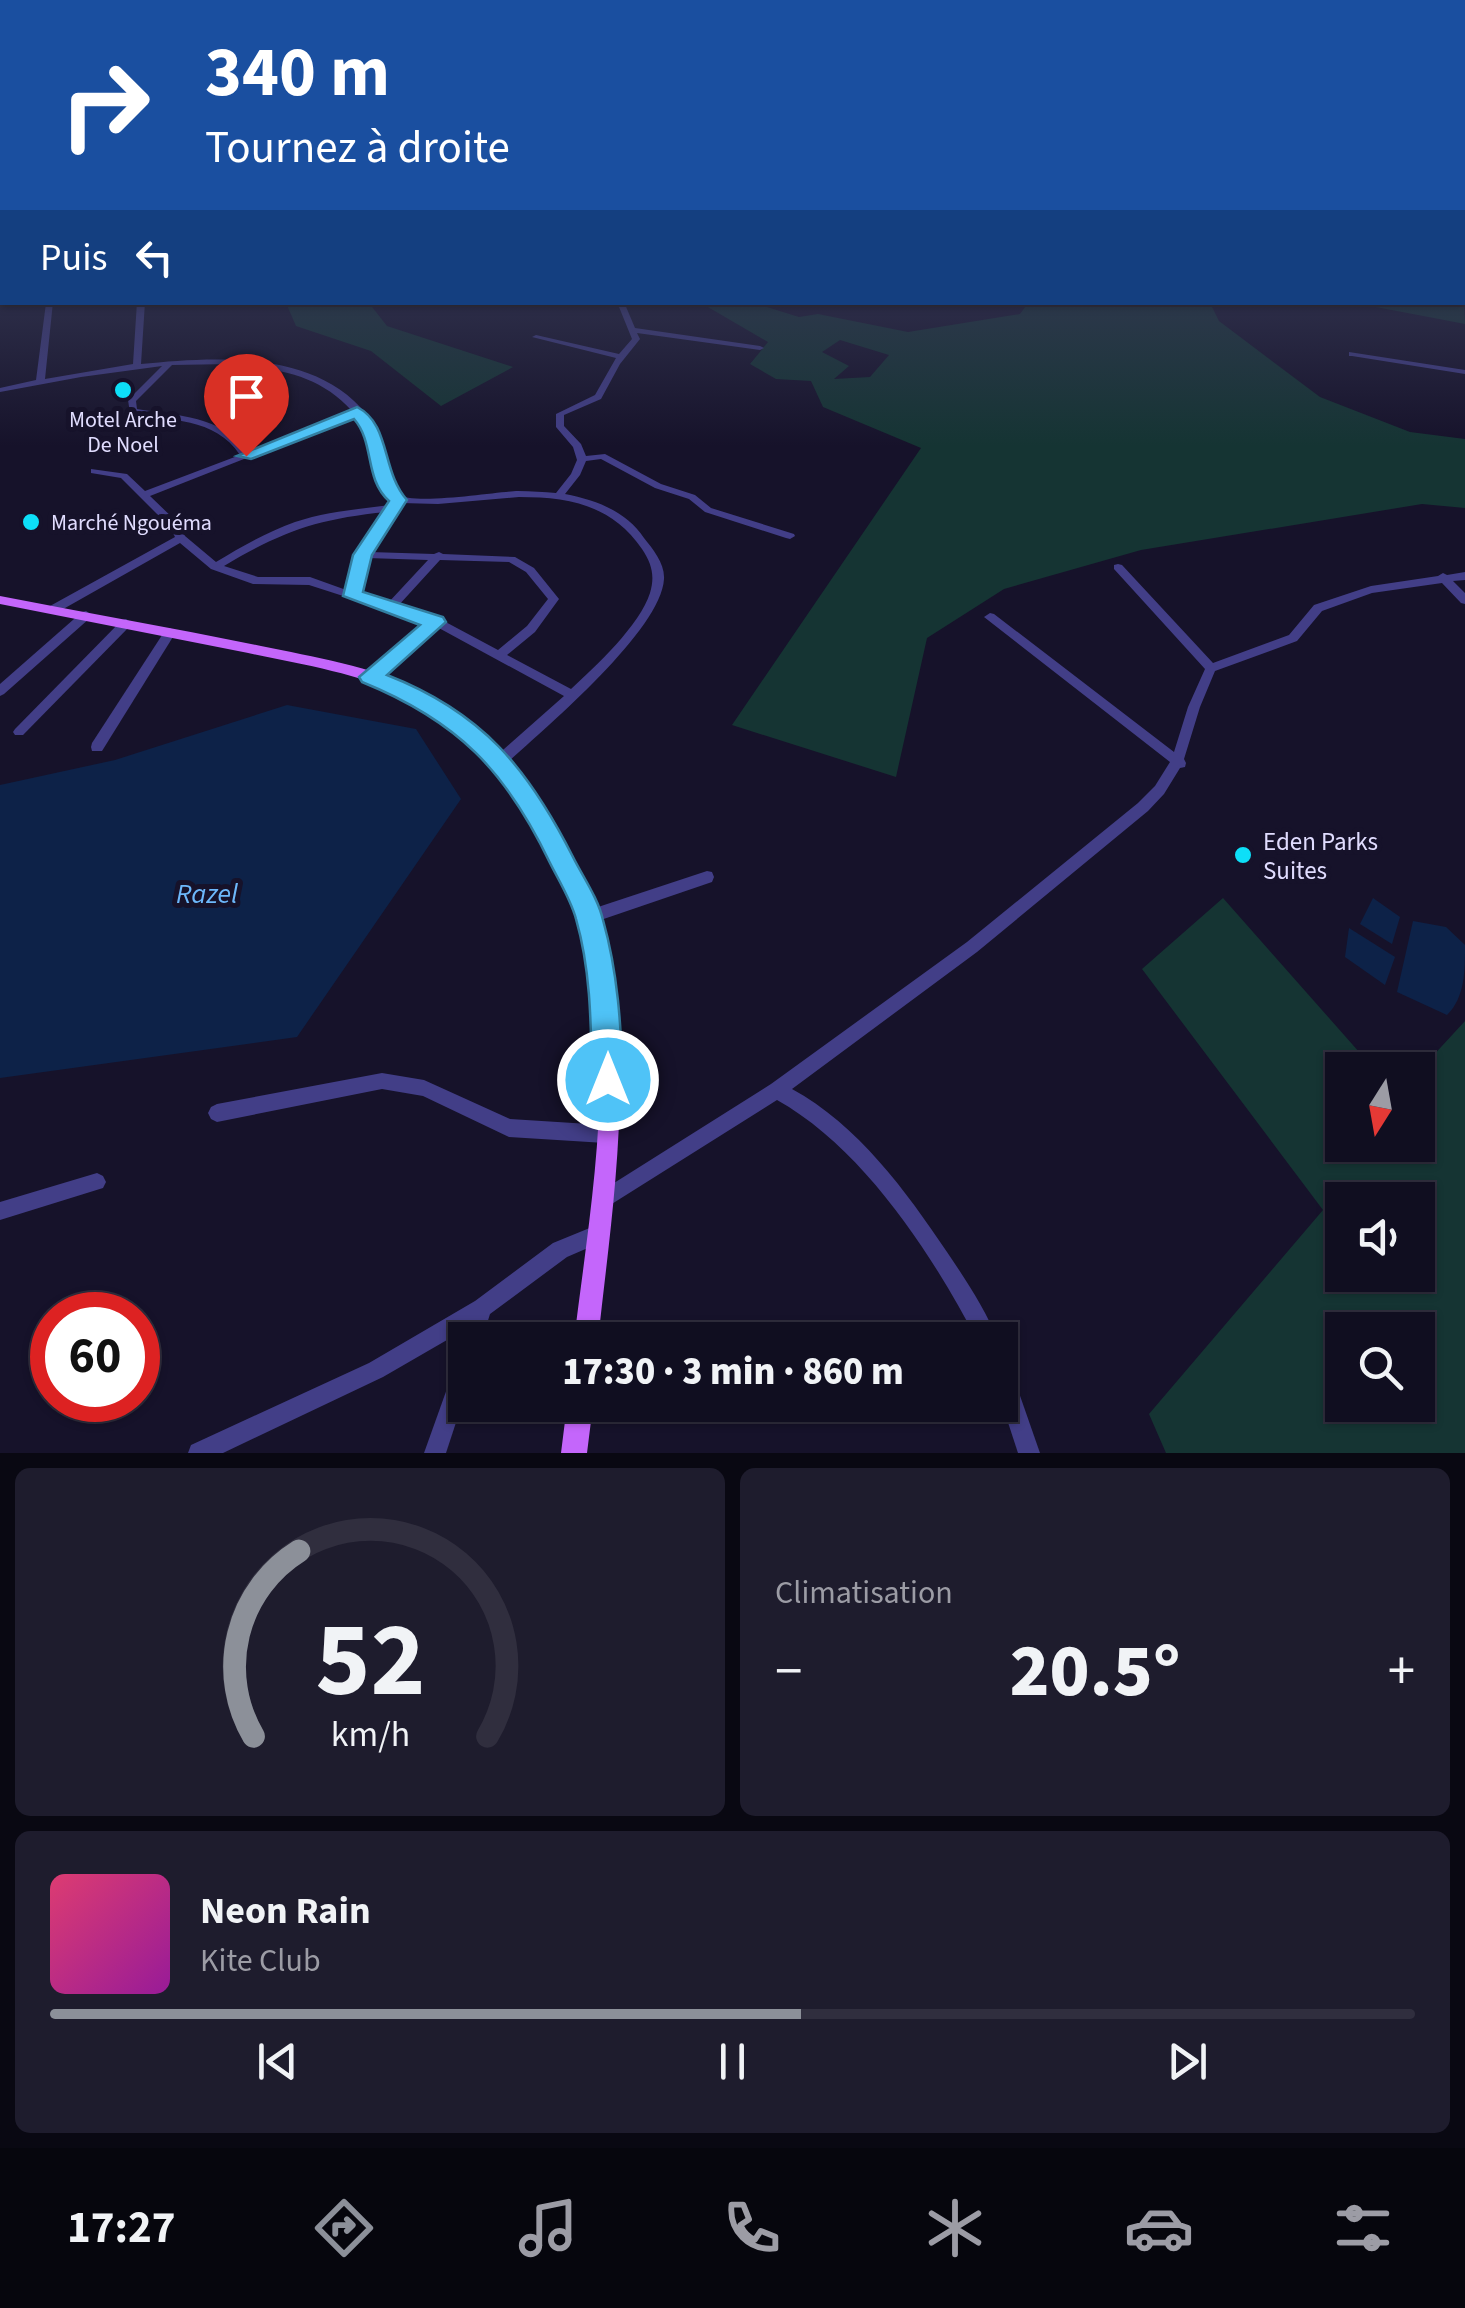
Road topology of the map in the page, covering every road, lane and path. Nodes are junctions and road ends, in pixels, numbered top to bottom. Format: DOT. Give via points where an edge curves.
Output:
graph roads {
  1 [pos="49,311"];
  2 [pos="141,311"];
  3 [pos="625,311"];
  4 [pos="635,330"];
  5 [pos="536,336"];
  6 [pos="760,348"];
  7 [pos="1352,354"];
  8 [pos="620,357"];
  9 [pos="169,364"];
  10 [pos="138,365"];
  11 [pos="1465,372"];
  12 [pos="40,382"];
  13 [pos="0,390"];
  14 [pos="357,412"];
  15 [pos="246,456"];
  16 [pos="582,459"];
  17 [pos="94,472"];
  18 [pos="144,496"];
  19 [pos="559,496"];
  20 [pos="395,504"];
  21 [pos="790,536"];
  22 [pos="181,538"];
  23 [pos="363,555"];
  24 [pos="439,555"];
  25 [pos="215,567"];
  26 [pos="1118,567"];
  27 [pos="1465,576"];
  28 [pos="1443,577"];
  29 [pos="353,596"];
  30 [pos="0,600"];
  31 [pos="1465,600"];
  32 [pos="392,606"];
  33 [pos="54,610"];
  34 [pos="86,615"];
  35 [pos="990,617"];
  36 [pos="436,622"];
  37 [pos="126,623"];
  38 [pos="170,632"];
  39 [pos="501,654"];
  40 [pos="1211,668"];
  41 [pos="370,677"];
  42 [pos="0,691"];
  43 [pos="572,694"];
  44 [pos="19,732"];
  45 [pos="97,746"];
  46 [pos="501,760"];
  47 [pos="1180,762"];
  48 [pos="708,877"];
  49 [pos="589,917"];
  50 [pos="778,1090"];
  51 [pos="217,1112"];
  52 [pos="605,1134"];
  53 [pos="98,1182"];
  54 [pos="601,1201"];
  55 [pos="0,1211"];
  56 [pos="597,1234"];
  57 [pos="482,1308"];
  58 [pos="478,1322"];
  59 [pos="588,1322"];
  60 [pos="978,1322"];
  61 [pos="448,1415"];
  62 [pos="1018,1421"];
  63 [pos="578,1422"];
  64 [pos="199,1453"];
  65 [pos="435,1453"];
  66 [pos="574,1453"];
  67 [pos="1029,1453"];
  1 -- 12 [label="street"];
  2 -- 10 [label="street"];
  3 -- 4 [label="street"];
  4 -- 6 [label="street"];
  4 -- 8 [label="street" via="636,339"];
  5 -- 8 [label="street"];
  7 -- 11 [label="street"];
  8 -- 16 [label="street" via="598,397 560,414 560,427 579,442"];
  9 -- 10 [label="street"];
  9 -- 14 [label="street" via="228,362 298,373 333,389"];
  9 -- 15 [label="street" via="142,386 132,412 214,426"];
  10 -- 12 [label="street"];
  12 -- 13 [label="street"];
  14 -- 15 [label="street"];
  14 -- 20 [label="street" via="373,431 384,488"];
  15 -- 18 [label="street"];
  16 -- 19 [label="street"];
  16 -- 21 [label="street" via="602,456 708,510"];
  17 -- 18 [label="street" via="124,476"];
  18 -- 22 [label="street"];
  19 -- 20 [label="street"];
  19 -- 43 [label="street" via="630,524 659,577 652,605 635,630"];
  20 -- 23 [label="street"];
  20 -- 25 [label="street" via="280,527"];
  22 -- 25 [label="street"];
  22 -- 33 [label="street"];
  23 -- 24 [label="street"];
  23 -- 29 [label="street"];
  24 -- 32 [label="street"];
  24 -- 39 [label="street" via="511,559 554,599"];
  25 -- 29 [label="street" via="258,581 310,580"];
  26 -- 40 [label="street"];
  27 -- 28 [label="street"];
  28 -- 31 [label="street"];
  28 -- 40 [label="street" via="1318,608 1293,638"];
  29 -- 32 [label="street"];
  30 -- 33 [label="main road"];
  32 -- 36 [label="street"];
  33 -- 34 [label="main road"];
  34 -- 37 [label="main road"];
  34 -- 42 [label="street"];
  35 -- 47 [label="street"];
  36 -- 39 [label="street"];
  36 -- 41 [label="street"];
  37 -- 38 [label="main road"];
  37 -- 44 [label="street"];
  38 -- 41 [label="main road"];
  38 -- 45 [label="street"];
  39 -- 43 [label="street"];
  40 -- 47 [label="street" via="1196,694"];
  41 -- 46 [label="main road" via="444,710"];
  43 -- 46 [label="street"];
  46 -- 49 [label="main road" via="542,820"];
  47 -- 50 [label="street" via="1170,784 1144,808"];
  48 -- 49 [label="street"];
  49 -- 52 [label="main road" via="606,1003"];
  50 -- 54 [label="street"];
  50 -- 60 [label="street" via="804,1100 916,1221"];
  51 -- 52 [label="street" via="382,1081 424,1088 509,1128"];
  52 -- 54 [label="main road"];
  53 -- 55 [label="street"];
  54 -- 56 [label="main road"];
  56 -- 57 [label="street" via="560,1250"];
  56 -- 59 [label="main road"];
  57 -- 58 [label="street"];
  57 -- 64 [label="street" via="376,1370"];
  61 -- 65 [label="street"];
  62 -- 67 [label="street"];
  63 -- 66 [label="main road"];
}
